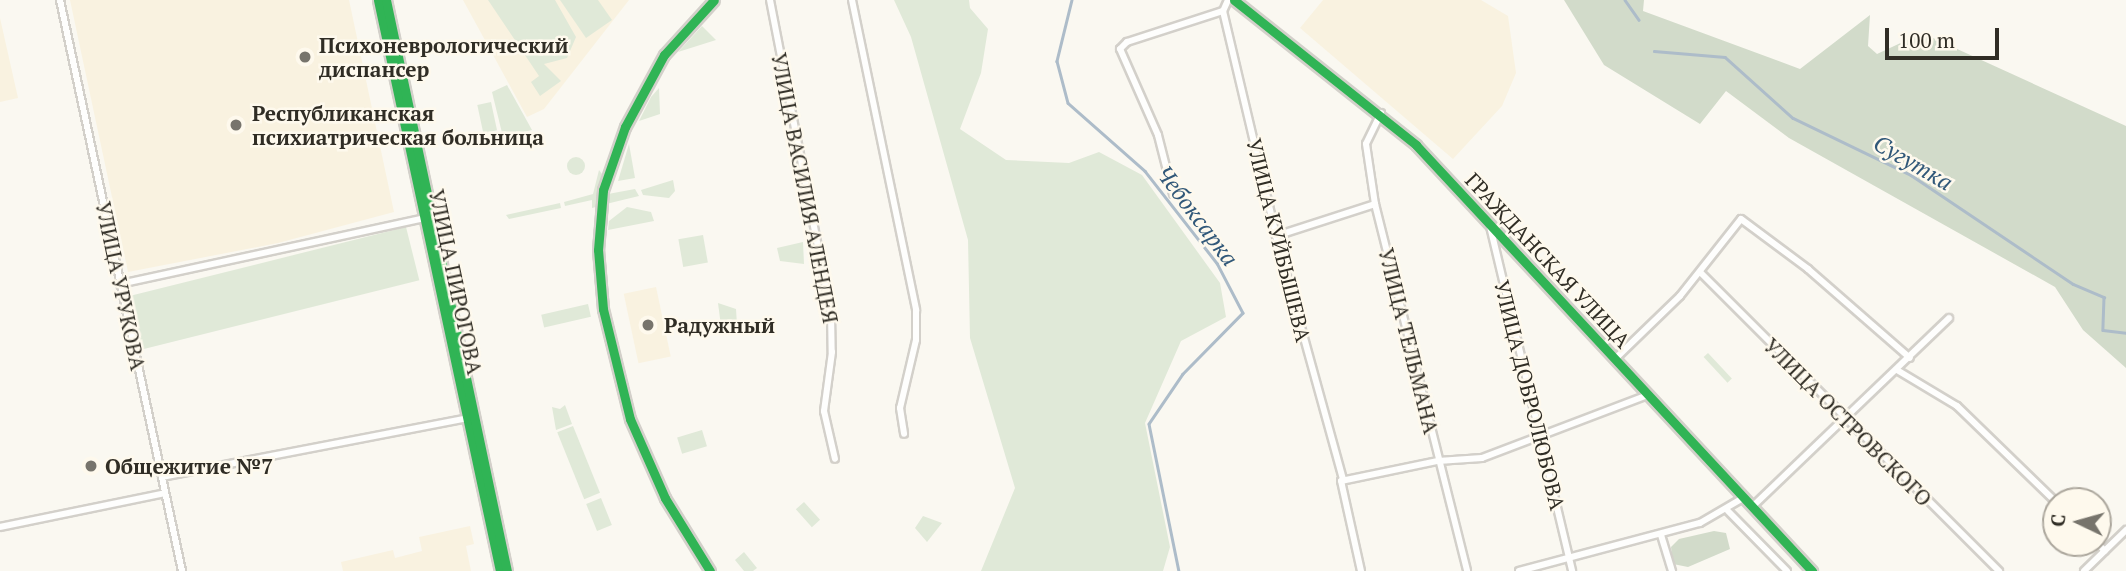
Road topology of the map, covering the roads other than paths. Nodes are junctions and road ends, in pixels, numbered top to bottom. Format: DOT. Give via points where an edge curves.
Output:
graph roads {
  1 [pos="60,0"];
  2 [pos="378,0"];
  3 [pos="386,0"];
  4 [pos="714,0"];
  5 [pos="770,0"];
  6 [pos="852,0"];
  7 [pos="1228,0"];
  8 [pos="1234,0"];
  9 [pos="1223,11"];
  10 [pos="1381,113"];
  11 [pos="1173,194"];
  12 [pos="1375,204"];
  13 [pos="428,218"];
  14 [pos="1489,219"];
  15 [pos="1276,236"];
  16 [pos="1699,272"];
  17 [pos="120,284"];
  18 [pos="1949,318"];
  19 [pos="1616,358"];
  20 [pos="1910,358"];
  21 [pos="1896,370"];
  22 [pos="1648,395"];
  23 [pos="470,417"];
  24 [pos="1846,420"];
  25 [pos="904,434"];
  26 [pos="1542,436"];
  27 [pos="835,459"];
  28 [pos="1438,461"];
  29 [pos="162,477"];
  30 [pos="1342,481"];
  31 [pos="2042,488"];
  32 [pos="165,493"];
  33 [pos="1743,498"];
  34 [pos="1752,507"];
  35 [pos="1728,511"];
  36 [pos="494,526"];
  37 [pos="0,527"];
  38 [pos="2126,530"];
  39 [pos="1661,535"];
  40 [pos="2112,544"];
  41 [pos="1569,556"];
  42 [pos="2099,557"];
  43 [pos="182,571"];
  44 [pos="500,571"];
  45 [pos="507,571"];
  46 [pos="710,571"];
  47 [pos="1361,571"];
  48 [pos="1467,571"];
  49 [pos="1519,571"];
  50 [pos="1572,571"];
  51 [pos="1672,571"];
  52 [pos="1787,571"];
  53 [pos="1812,571"];
  54 [pos="1999,571"];
  55 [pos="2084,571"];
  1 -- 17 [label="street, УЛИЦА УРУКОВА"];
  2 -- 13 [label="main road, УЛИЦА ПИРОГОВА"];
  3 -- 13 [label="main road, УЛИЦА ПИРОГОВА"];
  4 -- 46 [label="main road" via="664,55 625,127 604,190 598,250 605,322 630,419 665,498"];
  5 -- 27 [label="street, УЛИЦА ВАСИЛИЯ АЛЕНДЕЯ" via="831,313 832,352 824,411"];
  6 -- 25 [label="street" via="916,310 916,340 900,408"];
  7 -- 9 [label="street"];
  8 -- 10 [label="main road, ГРАЖДАНСКАЯ УЛИЦА"];
  9 -- 11 [label="street" via="1127,41 1120,49 1158,135"];
  9 -- 15 [label="street, УЛИЦА КУЙБЫШЕВА"];
  10 -- 12 [label="street, УЛИЦА ТЕЛЬМАНА" via="1366,144"];
  10 -- 14 [label="main road, ГРАЖДАНСКАЯ УЛИЦА"];
  12 -- 15 [label="street"];
  12 -- 28 [label="street, УЛИЦА ТЕЛЬМАНА"];
  13 -- 17 [label="street"];
  13 -- 23 [label="main road, УЛИЦА ПИРОГОВА"];
  14 -- 19 [label="main road, ГРАЖДАНСКАЯ УЛИЦА"];
  14 -- 26 [label="street, УЛИЦА ДОБРОЛЮБОВА" via="1519,358"];
  15 -- 30 [label="street, УЛИЦА КУЙБЫШЕВА"];
  16 -- 19 [label="street"];
  16 -- 20 [label="street" via="1741,219 1808,268"];
  16 -- 24 [label="street, УЛИЦА ОСТРОВСКОГО"];
  17 -- 29 [label="street, УЛИЦА УРУКОВА"];
  18 -- 20 [label="street"];
  19 -- 22 [label="main road, ГРАЖДАНСКАЯ УЛИЦА"];
  20 -- 21 [label="street"];
  21 -- 24 [label="street"];
  21 -- 31 [label="street" via="1957,405"];
  22 -- 26 [label="street"];
  22 -- 33 [label="main road, ГРАЖДАНСКАЯ УЛИЦА"];
  23 -- 29 [label="street"];
  23 -- 36 [label="main road, УЛИЦА ПИРОГОВА"];
  24 -- 34 [label="street"];
  24 -- 54 [label="street, УЛИЦА ОСТРОВСКОГО"];
  26 -- 28 [label="street" via="1482,458"];
  26 -- 41 [label="street, УЛИЦА ДОБРОЛЮБОВА"];
  28 -- 30 [label="street"];
  28 -- 48 [label="street, УЛИЦА ТЕЛЬМАНА"];
  29 -- 32 [label="street, УЛИЦА УРУКОВА"];
  30 -- 47 [label="street, УЛИЦА КУЙБЫШЕВА"];
  32 -- 37 [label="street"];
  32 -- 43 [label="street, УЛИЦА УРУКОВА"];
  33 -- 34 [label="main road, ГРАЖДАНСКАЯ УЛИЦА"];
  33 -- 35 [label="street"];
  34 -- 53 [label="main road, ГРАЖДАНСКАЯ УЛИЦА"];
  35 -- 39 [label="street"];
  35 -- 52 [label="street"];
  36 -- 44 [label="main road, УЛИЦА ПИРОГОВА"];
  36 -- 45 [label="main road, УЛИЦА ПИРОГОВА"];
  38 -- 40 [label="street"];
  39 -- 41 [label="street"];
  39 -- 51 [label="street"];
  41 -- 49 [label="street" via="1557,564"];
  41 -- 50 [label="street, УЛИЦА ДОБРОЛЮБОВА"];
  42 -- 55 [label="street"];
}
